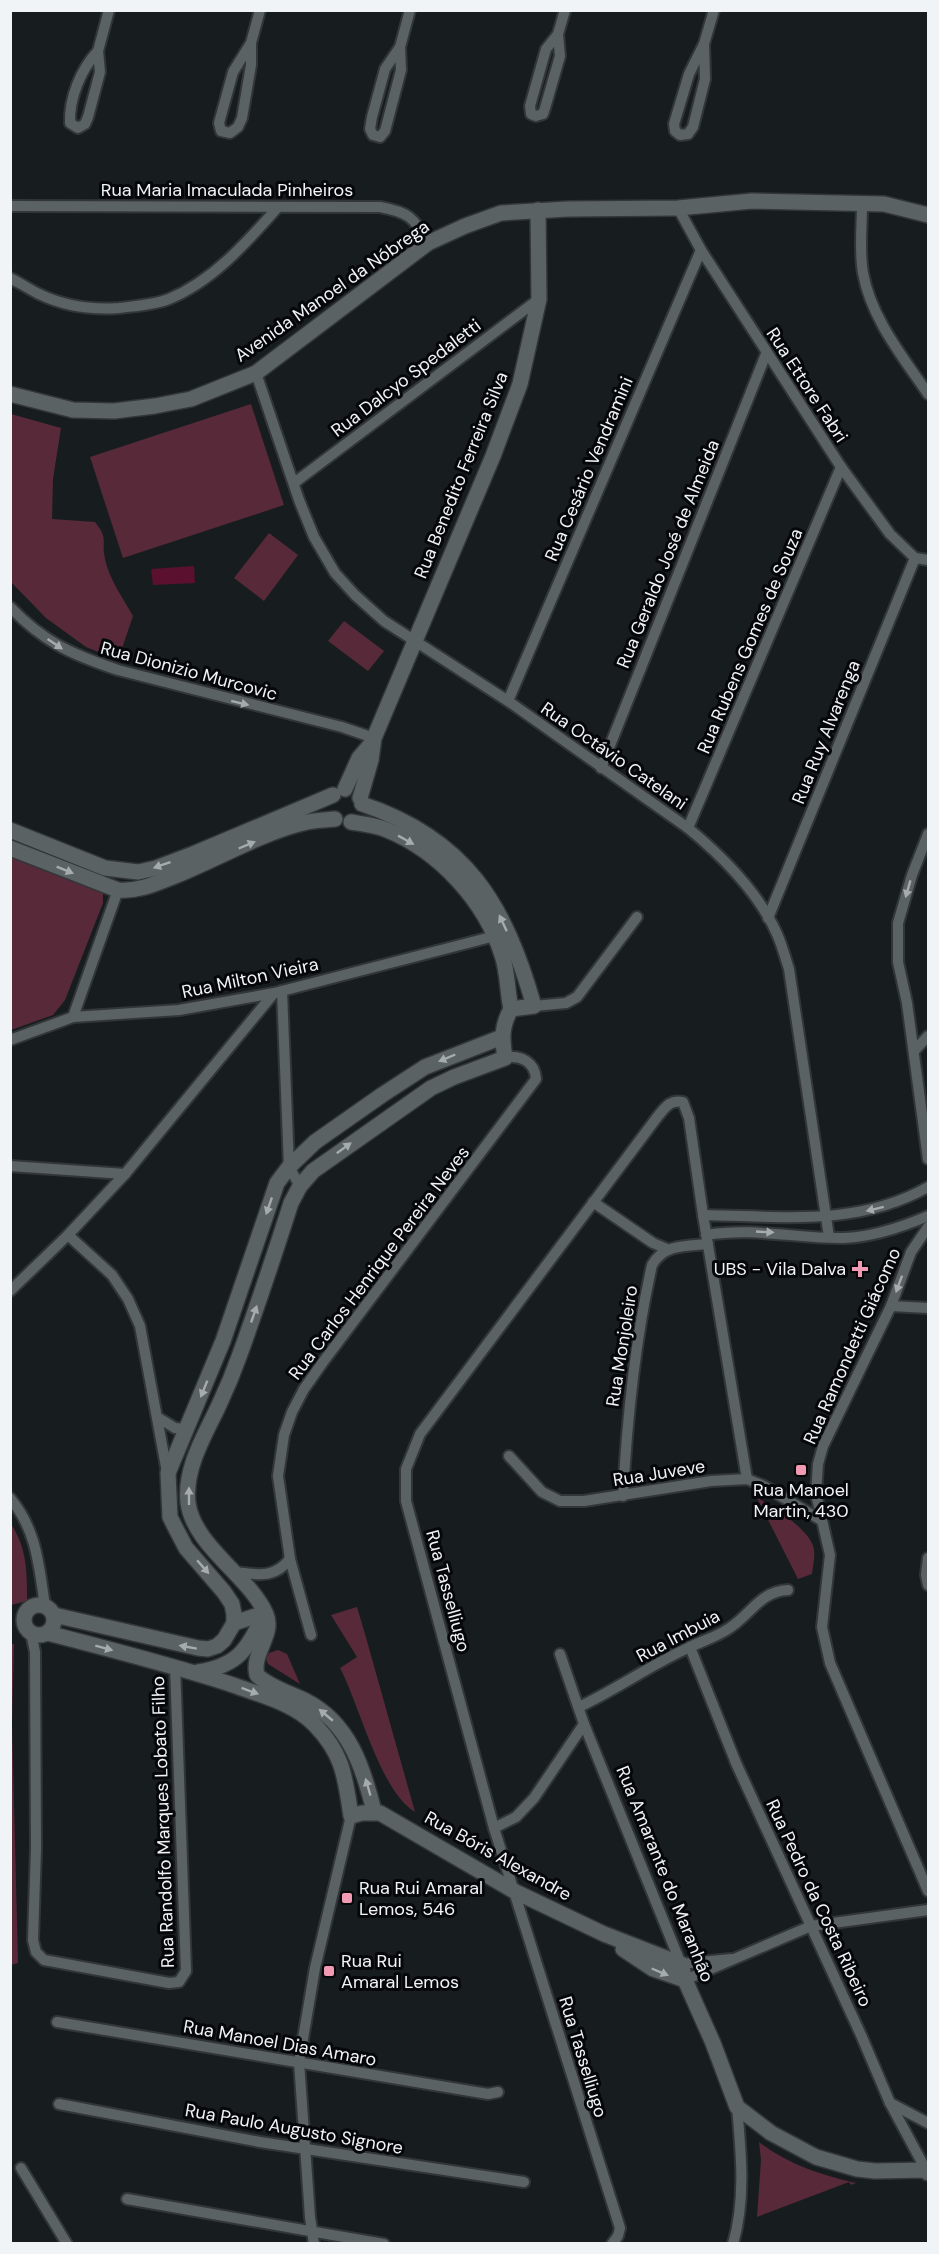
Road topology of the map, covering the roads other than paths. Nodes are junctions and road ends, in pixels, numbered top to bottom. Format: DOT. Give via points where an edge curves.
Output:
graph roads {
  1 [pos="109,10"];
  2 [pos="260,10"];
  3 [pos="410,10"];
  4 [pos="565,10"];
  5 [pos="714,10"];
  6 [pos="558,34"];
  7 [pos="251,44"];
  8 [pos="704,44"];
  9 [pos="400,47"];
  10 [pos="98,51"];
  11 [pos="862,204"];
  12 [pos="10,206"];
  13 [pos="278,207"];
  14 [pos="678,208"];
  15 [pos="538,210"];
  16 [pos="928,215"];
  17 [pos="428,243"];
  18 [pos="701,250"];
  19 [pos="10,278"];
  20 [pos="539,299"];
  21 [pos="766,354"];
  22 [pos="256,373"];
  23 [pos="10,394"];
  24 [pos="928,394"];
  25 [pos="841,467"];
  26 [pos="294,483"];
  27 [pos="915,558"];
  28 [pos="928,560"];
  29 [pos="10,607"];
  30 [pos="413,641"];
  31 [pos="508,702"];
  32 [pos="373,741"];
  33 [pos="601,768"];
  34 [pos="339,792"];
  35 [pos="361,801"];
  36 [pos="335,819"];
  37 [pos="351,822"];
  38 [pos="688,828"];
  39 [pos="10,830"];
  40 [pos="928,834"];
  41 [pos="10,848"];
  42 [pos="118,890"];
  43 [pos="636,917"];
  44 [pos="768,918"];
  45 [pos="495,936"];
  46 [pos="526,976"];
  47 [pos="507,979"];
  48 [pos="278,992"];
  49 [pos="534,1006"];
  50 [pos="511,1009"];
  51 [pos="73,1017"];
  52 [pos="501,1036"];
  53 [pos="928,1036"];
  54 [pos="10,1040"];
  55 [pos="914,1051"];
  56 [pos="505,1058"];
  57 [pos="928,1159"];
  58 [pos="10,1166"];
  59 [pos="289,1167"];
  60 [pos="125,1174"];
  61 [pos="300,1186"];
  62 [pos="928,1187"];
  63 [pos="593,1202"];
  64 [pos="703,1215"];
  65 [pos="827,1216"];
  66 [pos="928,1216"];
  67 [pos="928,1227"];
  68 [pos="68,1235"];
  69 [pos="829,1237"];
  70 [pos="707,1239"];
  71 [pos="667,1249"];
  72 [pos="10,1291"];
  73 [pos="891,1306"];
  74 [pos="928,1308"];
  75 [pos="157,1418"];
  76 [pos="186,1429"];
  77 [pos="509,1456"];
  78 [pos="168,1473"];
  79 [pos="747,1479"];
  80 [pos="623,1496"];
  81 [pos="10,1498"];
  82 [pos="821,1520"];
  83 [pos="928,1558"];
  84 [pos="290,1559"];
  85 [pos="234,1572"];
  86 [pos="928,1586"];
  87 [pos="788,1590"];
  88 [pos="266,1613"];
  89 [pos="34,1617"];
  90 [pos="234,1623"];
  91 [pos="312,1635"];
  92 [pos="690,1647"];
  93 [pos="560,1654"];
  94 [pos="175,1666"];
  95 [pos="195,1672"];
  96 [pos="579,1707"];
  97 [pos="584,1724"];
  98 [pos="360,1762"];
  99 [pos="343,1767"];
  100 [pos="374,1811"];
  101 [pos="351,1816"];
  102 [pos="494,1828"];
  103 [pos="928,1891"];
  104 [pos="516,1892"];
  105 [pos="928,1910"];
  106 [pos="811,1926"];
  107 [pos="604,1934"];
  108 [pos="731,1959"];
  109 [pos="681,1964"];
  110 [pos="685,1980"];
  111 [pos="57,2022"];
  112 [pos="299,2062"];
  113 [pos="498,2092"];
  114 [pos="890,2103"];
  115 [pos="59,2104"];
  116 [pos="737,2107"];
  117 [pos="928,2124"];
  118 [pos="305,2148"];
  119 [pos="21,2168"];
  120 [pos="927,2172"];
  121 [pos="524,2182"];
  122 [pos="127,2199"];
  123 [pos="312,2232"];
  124 [pos="67,2244"];
  125 [pos="314,2244"];
  126 [pos="384,2244"];
  127 [pos="612,2244"];
  128 [pos="734,2244"];
  1 -- 10 [label="street"];
  2 -- 7 [label="street"];
  3 -- 9 [label="street"];
  4 -- 6 [label="street"];
  5 -- 8 [label="street"];
  6 -- 6 [label="street" via="546,49 530,106 531,114 536,116 543,114 560,56"];
  7 -- 7 [label="street" via="233,72 219,123 221,131 230,133 242,118"];
  8 -- 8 [label="street" via="689,74 674,124 680,135 688,134 693,127 705,78"];
  9 -- 9 [label="street" via="385,69 372,117 370,129 380,137 401,70"];
  10 -- 10 [label="street" via="86,64 69,111 70,123 78,128 88,117 100,72"];
  11 -- 14 [label="street, Avenida Manoel da Nóbrega" via="752,201"];
  11 -- 16 [label="street, Avenida Manoel da Nóbrega" via="884,204"];
  11 -- 24 [label="street" via="862,271 869,299"];
  12 -- 13 [label="street, Rua Maria Imaculada Pinheiros"];
  13 -- 17 [label="street, Rua Maria Imaculada Pinheiros" via="380,207 402,211 419,226"];
  13 -- 19 [label="street" via="220,266 168,300 102,309 72,306"];
  14 -- 15 [label="street, Avenida Manoel da Nóbrega"];
  14 -- 18 [label="street, Rua Ettore Fabri"];
  15 -- 17 [label="street, Avenida Manoel da Nóbrega" via="501,213"];
  15 -- 20 [label="street, Rua Benedito Ferreira Silva"];
  17 -- 22 [label="street, Avenida Manoel da Nóbrega"];
  18 -- 21 [label="street, Rua Ettore Fabri"];
  18 -- 31 [label="street, Rua Cesário Vendramini"];
  20 -- 26 [label="street, Rua Dalcyo Spedaletti"];
  20 -- 30 [label="street, Rua Benedito Ferreira Silva" via="520,384"];
  21 -- 25 [label="street, Rua Ettore Fabri"];
  21 -- 33 [label="street, Rua Geraldo José de Almeida"];
  22 -- 23 [label="street, Avenida Manoel da Nóbrega" via="191,399 114,411 73,410"];
  22 -- 26 [label="street, Rua Octávio Catelani"];
  25 -- 27 [label="street, Rua Ettore Fabri" via="890,534"];
  25 -- 38 [label="street, Rua Rubens Gomes de Souza"];
  26 -- 30 [label="street, Rua Octávio Catelani" via="314,537 335,573 384,621"];
  27 -- 28 [label="street"];
  27 -- 44 [label="street, Rua Ruy Alvarenga"];
  29 -- 32 [label="street, Rua Dionizio Murcovic, one-way" via="52,642 82,658 342,727"];
  30 -- 31 [label="street, Rua Octávio Catelani"];
  30 -- 32 [label="street, Rua Benedito Ferreira Silva"];
  31 -- 33 [label="street, Rua Octávio Catelani"];
  32 -- 34 [label="street, Rua Benedito Ferreira Silva"];
  32 -- 35 [label="street, Rua Benedito Ferreira Silva"];
  33 -- 38 [label="street, Rua Octávio Catelani"];
  34 -- 35 [label="street" via="351,790"];
  34 -- 36 [label="street" via="329,807"];
  34 -- 39 [label="street, one-way" via="193,854 138,872 105,868"];
  35 -- 37 [label="street" via="357,818"];
  46 -- 35 [label="street, one-way" via="500,915 468,868 413,826"];
  36 -- 37 [label="street"];
  42 -- 36 [label="street, one-way" via="144,888 305,822"];
  37 -- 45 [label="street, one-way" via="387,830 436,860 464,887"];
  38 -- 44 [label="street, Rua Octávio Catelani" via="708,844 752,893"];
  40 -- 55 [label="street, one-way" via="898,923 898,962"];
  41 -- 42 [label="street, one-way"];
  42 -- 51 [label="street"];
  43 -- 49 [label="street" via="577,997 566,1003"];
  44 -- 65 [label="street, Rua Octávio Catelani" via="789,969"];
  45 -- 47 [label="street"];
  45 -- 48 [label="street, Rua Milton Vieira"];
  46 -- 47 [label="street"];
  46 -- 49 [label="street"];
  47 -- 50 [label="street"];
  48 -- 51 [label="street, Rua Milton Vieira" via="179,1010"];
  48 -- 59 [label="street"];
  48 -- 60 [label="street"];
  49 -- 50 [label="street"];
  50 -- 52 [label="street"];
  51 -- 54 [label="street, Rua Milton Vieira"];
  52 -- 56 [label="street"];
  52 -- 59 [label="street, one-way" via="425,1067 315,1142"];
  53 -- 55 [label="street"];
  55 -- 57 [label="street"];
  61 -- 56 [label="street, one-way" via="346,1146 431,1088"];
  56 -- 84 [label="street, Rua Carlos Henrique Pereira Neves" via="527,1061 536,1078 323,1362 292,1412 284,1434 278,1476"];
  58 -- 60 [label="street"];
  59 -- 61 [label="street"];
  59 -- 76 [label="street, one-way" via="277,1183 230,1321"];
  60 -- 68 [label="street"];
  85 -- 61 [label="street, one-way" via="192,1518 188,1495 193,1462 239,1356"];
  62 -- 65 [label="street, one-way" via="892,1204"];
  63 -- 64 [label="street, Rua Tasselliugo" via="658,1116 676,1101 687,1108"];
  63 -- 71 [label="street"];
  63 -- 102 [label="street, Rua Tasselliugo" via="420,1434 406,1468 406,1501"];
  64 -- 65 [label="street"];
  64 -- 70 [label="street"];
  65 -- 69 [label="street, Rua Octávio Catelani"];
  66 -- 69 [label="street" via="877,1233"];
  67 -- 73 [label="street, Rua Ramondetti Giácomo, one-way" via="911,1252"];
  68 -- 72 [label="street"];
  68 -- 75 [label="street" via="112,1275 128,1299 140,1326"];
  70 -- 69 [label="street, one-way" via="732,1231"];
  70 -- 71 [label="street"];
  70 -- 79 [label="street"];
  71 -- 80 [label="street, Rua Monjoleiro" via="652,1265 645,1297 627,1418"];
  73 -- 74 [label="street"];
  73 -- 82 [label="street, Rua Ramondetti Giácomo" via="823,1446 816,1494"];
  75 -- 76 [label="street"];
  75 -- 78 [label="street"];
  76 -- 78 [label="street"];
  77 -- 80 [label="street, Rua Juveve" via="542,1492 560,1500"];
  78 -- 90 [label="street, one-way" via="170,1517 186,1548 232,1604"];
  79 -- 80 [label="street, Rua Juveve"];
  79 -- 82 [label="street, Rua Juveve"];
  81 -- 89 [label="street" via="32,1534 43,1580"];
  82 -- 103 [label="street, Rua Ramondetti Giácomo" via="830,1555 822,1627 830,1663"];
  83 -- 86 [label="street"];
  84 -- 85 [label="street" via="272,1574"];
  84 -- 91 [label="street, Rua Carlos Henrique Pereira Neves"];
  85 -- 88 [label="street"];
  87 -- 92 [label="street, Rua Imbuia" via="776,1590 722,1635"];
  88 -- 90 [label="street"];
  88 -- 95 [label="street" via="248,1645 234,1660"];
  98 -- 88 [label="street, one-way" via="337,1724 322,1711 257,1675 256,1662 269,1627"];
  90 -- 89 [label="street, one-way" via="230,1633 208,1649"];
  89 -- 94 [label="street, one-way"];
  89 -- 94 [label="street, Rua Randolfo Marques Lobato Filho" via="33,1940 36,1952 44,1960 169,1983 179,1982 186,1971"];
  92 -- 96 [label="street, Rua Imbuia"];
  92 -- 106 [label="street, Rua Pedro da Costa Ribeiro" via="736,1763"];
  93 -- 96 [label="street, Rua Amarante do Maranhão"];
  94 -- 95 [label="street"];
  95 -- 99 [label="street, one-way" via="269,1698 307,1717"];
  96 -- 97 [label="street, Rua Amarante do Maranhão"];
  97 -- 102 [label="street" via="534,1798 516,1817"];
  97 -- 109 [label="street, Rua Amarante do Maranhão"];
  98 -- 99 [label="street"];
  100 -- 98 [label="street, one-way"];
  99 -- 101 [label="street"];
  100 -- 101 [label="street"];
  100 -- 104 [label="street, Rua Bóris Alexandre"];
  101 -- 112 [label="street" via="315,1968"];
  102 -- 104 [label="street, Rua Tasselliugo"];
  104 -- 107 [label="street, Rua Bóris Alexandre"];
  104 -- 127 [label="street, Rua Tasselliugo" via="620,2228"];
  105 -- 106 [label="street"];
  106 -- 108 [label="street"];
  106 -- 114 [label="street, Rua Pedro da Costa Ribeiro"];
  107 -- 109 [label="street, Rua Bóris Alexandre"];
  107 -- 110 [label="street, Rua Bóris Alexandre, one-way" via="653,1969"];
  108 -- 109 [label="street"];
  108 -- 110 [label="street"];
  109 -- 110 [label="street, Rua Amarante do Maranhão"];
  110 -- 116 [label="street, Rua Amarante do Maranhão"];
  111 -- 112 [label="street, Rua Manoel Dias Amaro"];
  112 -- 113 [label="street, Rua Manoel Dias Amaro" via="488,2094"];
  112 -- 118 [label="street"];
  114 -- 117 [label="street"];
  114 -- 120 [label="street, Rua Pedro da Costa Ribeiro"];
  115 -- 118 [label="street, Rua Paulo Augusto Signore"];
  116 -- 120 [label="street" via="771,2133 816,2157 857,2169"];
  116 -- 128 [label="street" via="742,2160"];
  118 -- 121 [label="street, Rua Paulo Augusto Signore"];
  118 -- 123 [label="street"];
  119 -- 124 [label="street"];
  122 -- 123 [label="street"];
  123 -- 125 [label="street"];
  123 -- 126 [label="street"];
}
